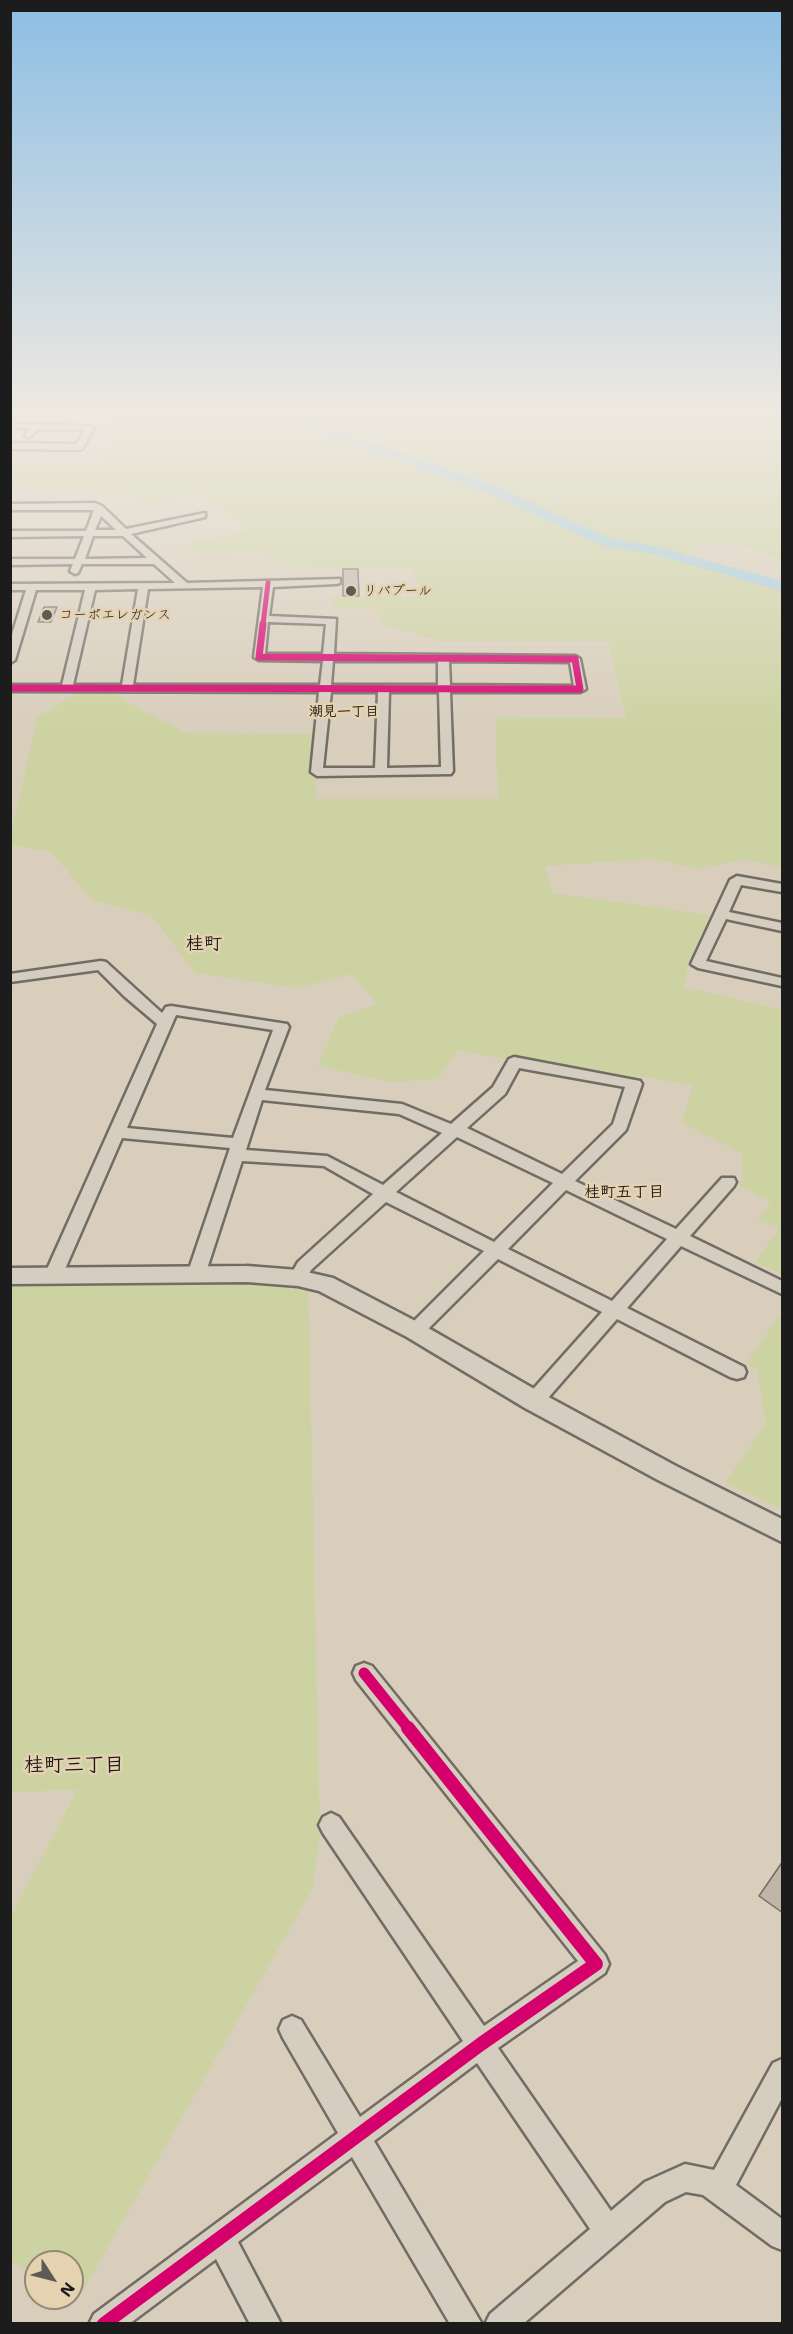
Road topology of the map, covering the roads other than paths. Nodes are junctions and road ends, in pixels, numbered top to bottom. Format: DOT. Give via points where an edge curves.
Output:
graph roads {
  1 [pos="94,520"];
  2 [pos="112,520"];
  3 [pos="180,520"];
  4 [pos="126,532"];
  5 [pos="10,534"];
  6 [pos="88,534"];
  7 [pos="157,561"];
  8 [pos="10,562"];
  9 [pos="79,562"];
  10 [pos="336,581"];
  11 [pos="268,583"];
  12 [pos="69,586"];
  13 [pos="91,586"];
  14 [pos="144,586"];
  15 [pos="184,586"];
  16 [pos="10,587"];
  17 [pos="32,587"];
  18 [pos="266,619"];
  19 [pos="328,658"];
  20 [pos="443,658"];
  21 [pos="10,660"];
  22 [pos="10,687"];
  23 [pos="67,687"];
  24 [pos="127,687"];
  25 [pos="325,688"];
  26 [pos="384,688"];
  27 [pos="444,689"];
  28 [pos="381,771"];
  29 [pos="783,888"];
  30 [pos="721,914"];
  31 [pos="783,927"];
  32 [pos="10,978"];
  33 [pos="783,982"];
  34 [pos="164,1022"];
  35 [pos="256,1094"];
  36 [pos="456,1131"];
  37 [pos="116,1132"];
  38 [pos="237,1150"];
  39 [pos="566,1182"];
  40 [pos="728,1182"];
  41 [pos="385,1194"];
  42 [pos="679,1238"];
  43 [pos="497,1250"];
  44 [pos="196,1275"];
  45 [pos="10,1276"];
  46 [pos="53,1276"];
  47 [pos="298,1278"];
  48 [pos="783,1288"];
  49 [pos="614,1310"];
  50 [pos="415,1331"];
  51 [pos="737,1372"];
  52 [pos="534,1401"];
  53 [pos="783,1531"];
  54 [pos="364,1673"];
  55 [pos="331,1825"];
  56 [pos="292,2029"];
  57 [pos="481,2044"];
  58 [pos="783,2072"];
  59 [pos="357,2135"];
  60 [pos="718,2190"];
  61 [pos="609,2233"];
  62 [pos="783,2236"];
  63 [pos="220,2237"];
  64 [pos="104,2324"];
  65 [pos="266,2324"];
  66 [pos="467,2324"];
  67 [pos="500,2324"];
  1 -- 6 [label="street"];
  2 -- 4 [label="street"];
  3 -- 4 [label="street"];
  4 -- 6 [label="street"];
  4 -- 7 [label="street"];
  5 -- 6 [label="street"];
  6 -- 9 [label="street"];
  7 -- 9 [label="street"];
  7 -- 15 [label="street"];
  8 -- 9 [label="street"];
  9 -- 12 [label="street"];
  10 -- 11 [label="street"];
  11 -- 15 [label="street"];
  11 -- 18 [label="street"];
  12 -- 13 [label="street"];
  12 -- 17 [label="street"];
  13 -- 14 [label="street"];
  13 -- 23 [label="street"];
  14 -- 15 [label="street"];
  14 -- 24 [label="street"];
  16 -- 17 [label="street"];
  17 -- 21 [label="street"];
  18 -- 19 [label="street" via="332,621"];
  18 -- 19 [label="street" via="259,657"];
  19 -- 20 [label="street"];
  19 -- 25 [label="street"];
  20 -- 27 [label="street"];
  20 -- 27 [label="street" via="575,659 580,688"];
  22 -- 23 [label="street"];
  23 -- 24 [label="street"];
  24 -- 25 [label="street"];
  25 -- 26 [label="street"];
  25 -- 28 [label="street" via="317,772"];
  26 -- 27 [label="street"];
  26 -- 28 [label="street"];
  27 -- 28 [label="street" via="447,771"];
  29 -- 30 [label="street" via="737,880"];
  30 -- 31 [label="street"];
  30 -- 33 [label="street" via="698,964"];
  32 -- 34 [label="street" via="101,965"];
  34 -- 35 [label="street" via="171,1010 282,1027"];
  34 -- 37 [label="street"];
  35 -- 36 [label="street" via="402,1109"];
  35 -- 38 [label="street"];
  36 -- 39 [label="street"];
  36 -- 39 [label="street" via="499,1090 514,1062 634,1084 620,1126"];
  36 -- 41 [label="street"];
  37 -- 38 [label="street"];
  37 -- 46 [label="street"];
  38 -- 41 [label="street" via="327,1161"];
  38 -- 44 [label="street"];
  39 -- 42 [label="street"];
  39 -- 43 [label="street"];
  40 -- 42 [label="street"];
  41 -- 43 [label="street"];
  41 -- 47 [label="street" via="304,1266"];
  42 -- 48 [label="street"];
  42 -- 49 [label="street"];
  43 -- 49 [label="street"];
  43 -- 50 [label="street"];
  44 -- 46 [label="street"];
  44 -- 47 [label="street"];
  45 -- 46 [label="street"];
  47 -- 50 [label="street" via="325,1284"];
  49 -- 51 [label="street"];
  49 -- 52 [label="street"];
  50 -- 52 [label="street"];
  52 -- 53 [label="street"];
  54 -- 57 [label="street" via="596,1964"];
  55 -- 57 [label="street"];
  56 -- 59 [label="street"];
  57 -- 59 [label="street"];
  57 -- 61 [label="street"];
  58 -- 60 [label="street"];
  59 -- 63 [label="street"];
  59 -- 66 [label="street"];
  60 -- 61 [label="street" via="708,2182 686,2178 655,2192"];
  60 -- 62 [label="street"];
  61 -- 67 [label="street"];
  63 -- 64 [label="street"];
  63 -- 65 [label="street"];
}
